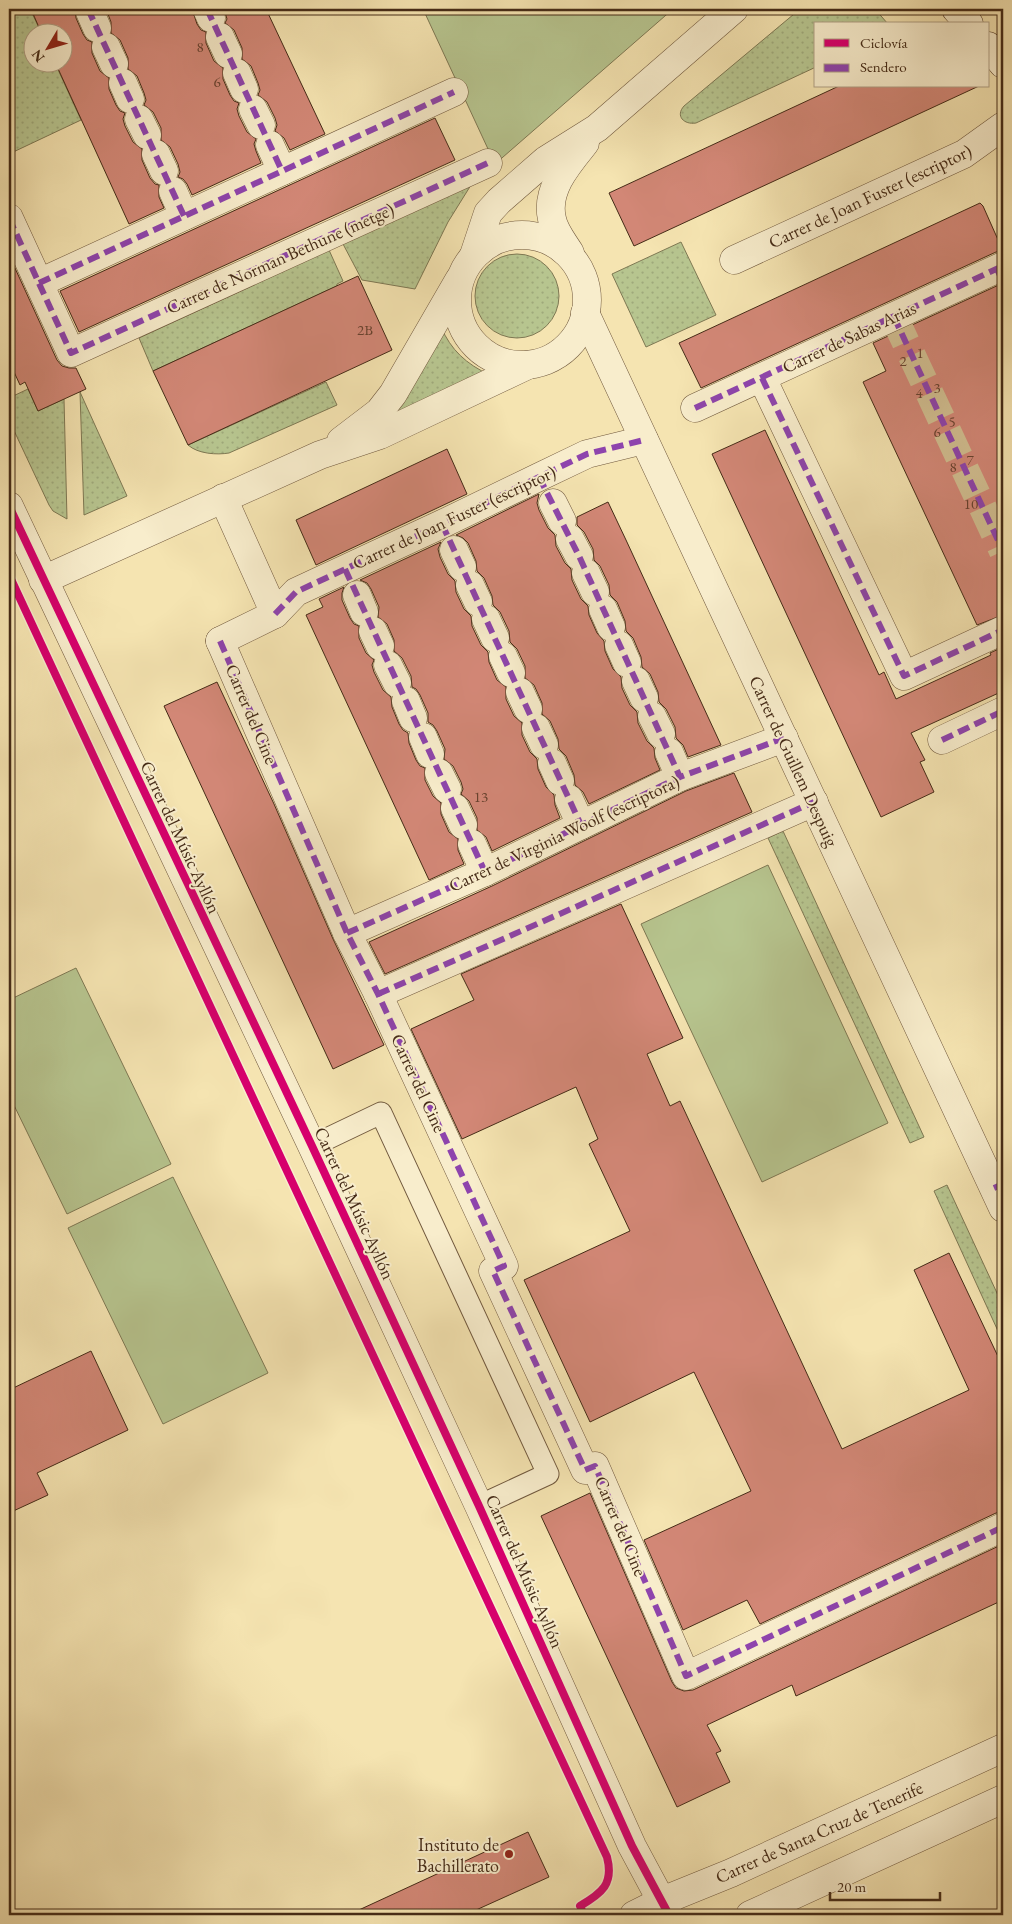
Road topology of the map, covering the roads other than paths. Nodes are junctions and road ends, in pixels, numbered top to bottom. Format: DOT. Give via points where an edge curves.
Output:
graph roads {
  1 [pos="734,9"];
  2 [pos="956,9"];
  3 [pos="967,22"];
  4 [pos="990,48"];
  5 [pos="1003,64"];
  6 [pos="237,73"];
  7 [pos="454,92"];
  8 [pos="131,100"];
  9 [pos="1003,126"];
  10 [pos="597,128"];
  11 [pos="488,163"];
  12 [pos="282,171"];
  13 [pos="184,216"];
  14 [pos="9,218"];
  15 [pos="734,260"];
  16 [pos="574,261"];
  17 [pos="468,266"];
  18 [pos="1003,266"];
  19 [pos="39,283"];
  20 [pos="585,313"];
  21 [pos="528,365"];
  22 [pos="762,378"];
  23 [pos="695,408"];
  24 [pos="644,440"];
  25 [pos="320,455"];
  26 [pos="223,498"];
  27 [pos="9,506"];
  28 [pos="43,580"];
  29 [pos="603,610"];
  30 [pos="275,614"];
  31 [pos="1003,630"];
  32 [pos="503,657"];
  33 [pos="406,702"];
  34 [pos="1003,711"];
  35 [pos="784,738"];
  36 [pos="942,740"];
  37 [pos="680,777"];
  38 [pos="814,802"];
  39 [pos="581,825"];
  40 [pos="485,872"];
  41 [pos="346,933"];
  42 [pos="378,994"];
  43 [pos="312,1146"];
  44 [pos="1000,1193"];
  45 [pos="479,1506"];
  46 [pos="1003,1528"];
  47 [pos="1003,1748"];
  48 [pos="1003,1799"];
  49 [pos="665,1908"];
  50 [pos="634,1915"];
  51 [pos="750,1915"];
  1 -- 10 [label="street"];
  2 -- 3 [label="street"];
  4 -- 5 [label="street"];
  6 -- 12 [label="street"];
  7 -- 12 [label="street"];
  8 -- 13 [label="street"];
  9 -- 15 [label="street, Carrer de Joan Fuster (escriptor)" via="964,154"];
  10 -- 16 [label="street" via="564,170 550,207 552,221"];
  10 -- 17 [label="street" via="546,160 499,201 488,213"];
  11 -- 19 [label="street, Carrer de Norman Bethune (metge)" via="71,353"];
  12 -- 13 [label="street"];
  13 -- 19 [label="street"];
  14 -- 19 [label="street"];
  16 -- 17 [label="street" via="561,248 526,234 507,236 489,243"];
  16 -- 20 [label="street" via="583,277 587,295"];
  17 -- 21 [label="street" via="457,298 460,320 470,339 486,354 506,363"];
  17 -- 25 [label="street" via="393,394 379,412"];
  18 -- 22 [label="street, Carrer de Sabas Arias"];
  20 -- 21 [label="street" via="579,330 566,347 549,359"];
  20 -- 24 [label="street, Carrer de Guillem Despuig"];
  21 -- 25 [label="street" via="380,436"];
  22 -- 23 [label="street, Carrer de Sabas Arias"];
  22 -- 31 [label="street" via="904,676"];
  24 -- 29 [label="street, Carrer de Joan Fuster (escriptor)" via="587,454"];
  24 -- 35 [label="street, Carrer de Guillem Despuig"];
  25 -- 26 [label="street"];
  26 -- 28 [label="street"];
  26 -- 30 [label="street"];
  27 -- 28 [label="street, Carrer del Músic Ayllón"];
  28 -- 43 [label="street, Carrer del Músic Ayllón"];
  29 -- 32 [label="street, Carrer de Joan Fuster (escriptor)"];
  29 -- 37 [label="street"];
  30 -- 33 [label="street, Carrer de Joan Fuster (escriptor)" via="296,592"];
  30 -- 41 [label="street, Carrer del Cine" via="220,640"];
  32 -- 33 [label="street, Carrer de Joan Fuster (escriptor)"];
  32 -- 39 [label="street"];
  33 -- 40 [label="street"];
  34 -- 36 [label="street"];
  35 -- 37 [label="street, Carrer de Virginia Woolf (escriptora)"];
  35 -- 38 [label="street, Carrer de Guillem Despuig"];
  37 -- 39 [label="street, Carrer de Virginia Woolf (escriptora)"];
  38 -- 42 [label="street"];
  38 -- 44 [label="street, Carrer de Guillem Despuig"];
  39 -- 40 [label="street, Carrer de Virginia Woolf (escriptora)"];
  40 -- 41 [label="street, Carrer de Virginia Woolf (escriptora)"];
  41 -- 42 [label="street, Carrer del Cine"];
  42 -- 46 [label="street, Carrer del Cine" via="504,1266 493,1271 585,1470 595,1466 686,1676"];
  43 -- 45 [label="street, Carrer del Músic Ayllón"];
  43 -- 45 [label="lane" via="381,1113 548,1474"];
  45 -- 49 [label="street, Carrer del Músic Ayllón" via="632,1846"];
  47 -- 49 [label="street, Carrer de Santa Cruz de Tenerife" via="731,1873"];
  48 -- 51 [label="street"];
  49 -- 50 [label="street, Carrer de Santa Cruz de Tenerife"];
}
